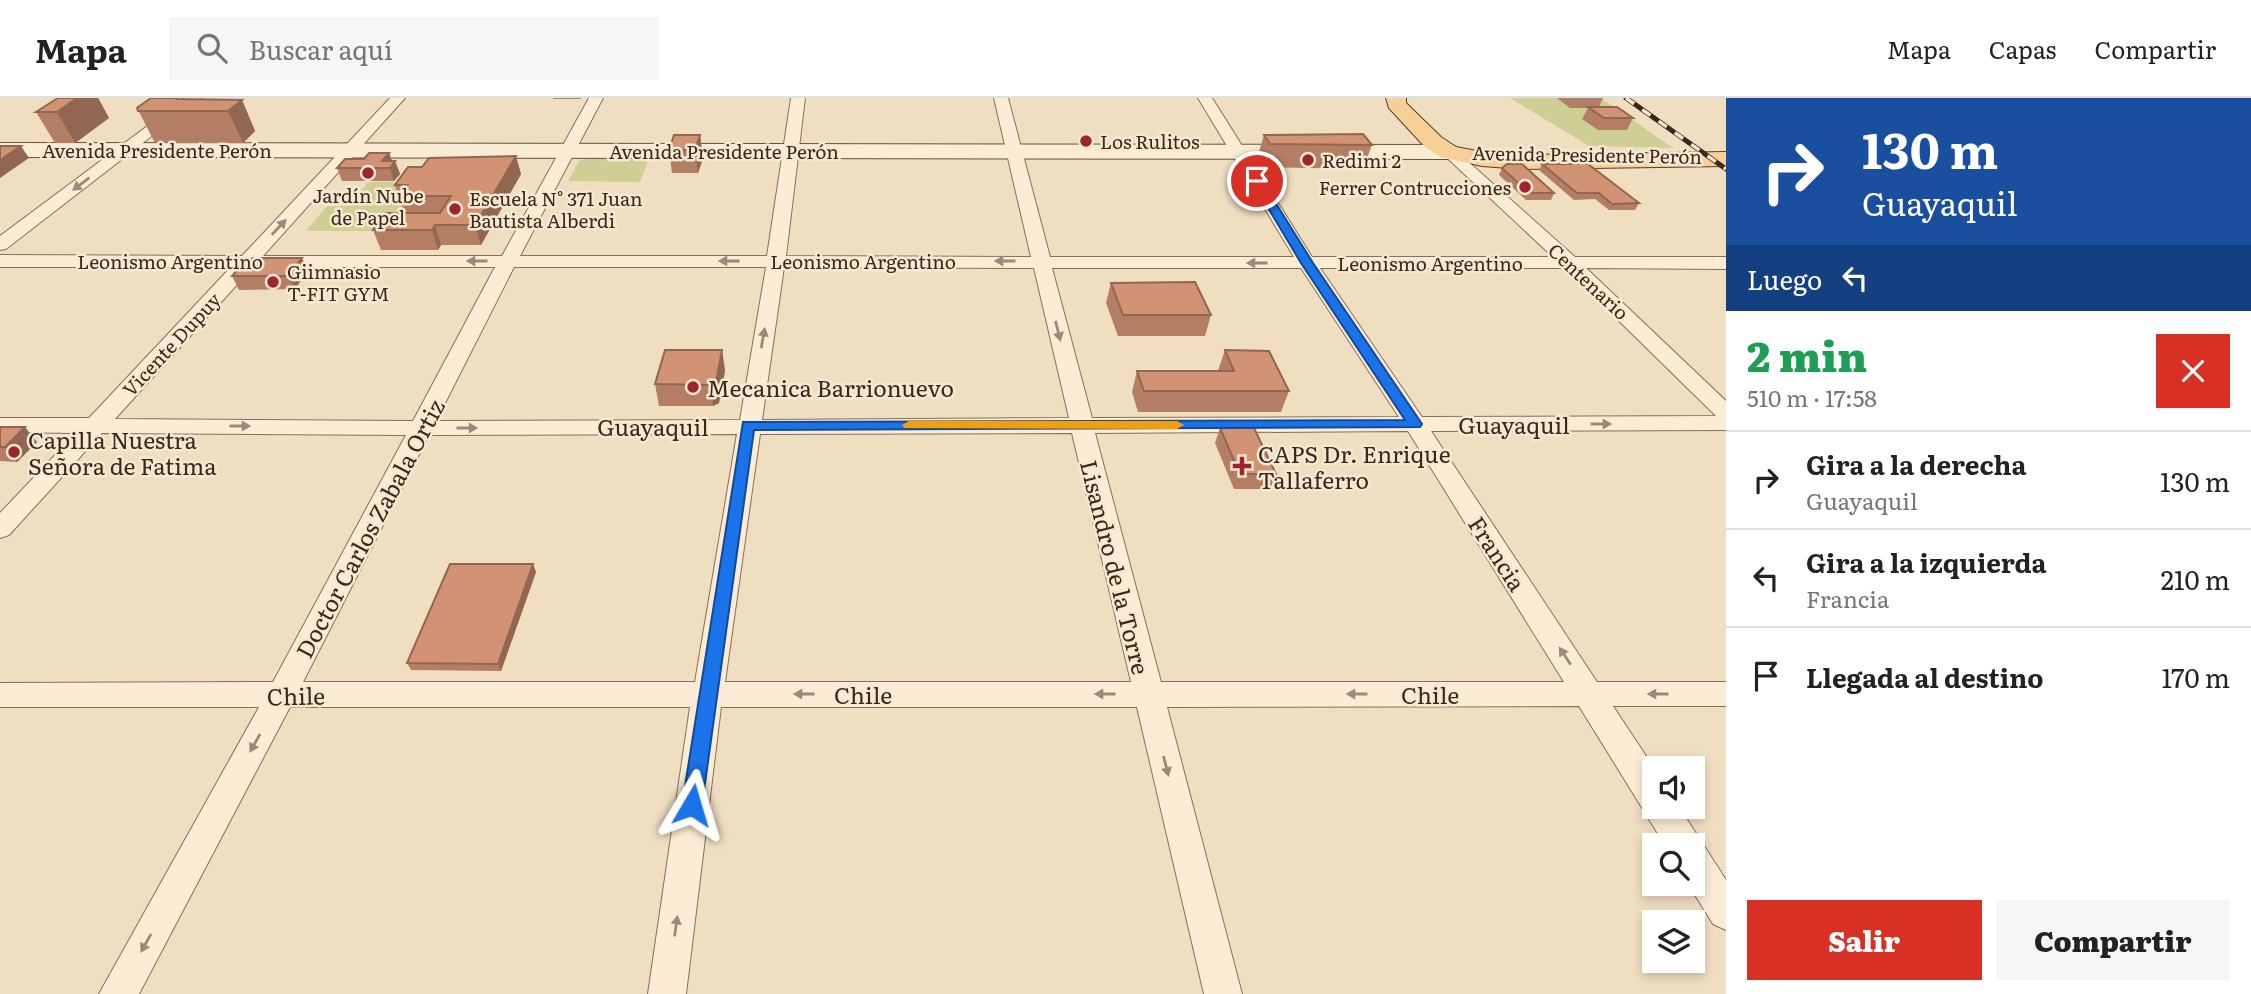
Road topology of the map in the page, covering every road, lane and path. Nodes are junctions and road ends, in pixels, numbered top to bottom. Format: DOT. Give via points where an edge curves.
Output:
graph roads {
  1 [pos="194,98"];
  2 [pos="398,98"];
  3 [pos="596,98"];
  4 [pos="798,98"];
  5 [pos="1001,98"];
  6 [pos="1205,98"];
  7 [pos="1418,115"];
  8 [pos="1457,138"];
  9 [pos="0,150"];
  10 [pos="125,150"];
  11 [pos="1014,150"];
  12 [pos="350,151"];
  13 [pos="568,151"];
  14 [pos="793,151"];
  15 [pos="1240,151"];
  16 [pos="1726,157"];
  17 [pos="0,245"];
  18 [pos="0,261"];
  19 [pos="247,261"];
  20 [pos="508,261"];
  21 [pos="776,261"];
  22 [pos="1041,261"];
  23 [pos="1307,263"];
  24 [pos="1570,263"];
  25 [pos="1726,264"];
  26 [pos="1726,413"];
  27 [pos="1726,423"];
  28 [pos="1415,424"];
  29 [pos="0,425"];
  30 [pos="96,425"];
  31 [pos="748,425"];
  32 [pos="1082,425"];
  33 [pos="422,427"];
  34 [pos="0,529"];
  35 [pos="708,694"];
  36 [pos="1148,694"];
  37 [pos="1590,694"];
  38 [pos="1726,694"];
  39 [pos="0,695"];
  40 [pos="281,696"];
  41 [pos="1642,778"];
  42 [pos="1705,879"];
  43 [pos="1726,912"];
  44 [pos="118,994"];
  45 [pos="667,994"];
  46 [pos="1223,994"];
  1 -- 10 [label="street"];
  2 -- 12 [label="street, Vicente Dupuy"];
  3 -- 13 [label="street, Doctor Carlos Zabala Ortiz"];
  4 -- 14 [label="street"];
  5 -- 11 [label="street, Lisandro de la Torre"];
  6 -- 15 [label="street, Francia"];
  7 -- 8 [label="main road"];
  8 -- 15 [label="main road, Avenida Presidente Perón"];
  8 -- 16 [label="main road, Avenida Presidente Perón" via="1536,153"];
  8 -- 16 [label="main road, Avenida Presidente Perón" via="1482,159 1522,162"];
  8 -- 24 [label="street, Centenario"];
  9 -- 10 [label="main road, Avenida Presidente Perón"];
  10 -- 12 [label="main road, Avenida Presidente Perón"];
  10 -- 17 [label="street, one-way"];
  11 -- 14 [label="main road, Avenida Presidente Perón"];
  11 -- 15 [label="main road, Avenida Presidente Perón"];
  11 -- 22 [label="street, Lisandro de la Torre"];
  12 -- 13 [label="main road, Avenida Presidente Perón"];
  19 -- 12 [label="street, Vicente Dupuy, one-way"];
  13 -- 14 [label="main road, Avenida Presidente Perón"];
  13 -- 20 [label="street, Doctor Carlos Zabala Ortiz"];
  14 -- 21 [label="street"];
  15 -- 23 [label="street, Francia"];
  18 -- 19 [label="street, Leonismo Argentino"];
  20 -- 19 [label="street, Leonismo Argentino, one-way"];
  19 -- 30 [label="street, Vicente Dupuy"];
  21 -- 20 [label="street, Leonismo Argentino, one-way"];
  20 -- 33 [label="street, Doctor Carlos Zabala Ortiz"];
  22 -- 21 [label="street, Leonismo Argentino, one-way"];
  31 -- 21 [label="street, one-way"];
  23 -- 22 [label="street, Leonismo Argentino, one-way"];
  22 -- 32 [label="street, Lisandro de la Torre, one-way"];
  23 -- 24 [label="street, Leonismo Argentino"];
  23 -- 28 [label="street, Francia"];
  24 -- 25 [label="street, Leonismo Argentino"];
  24 -- 26 [label="street, Centenario"];
  28 -- 27 [label="street, Guayaquil, one-way"];
  28 -- 32 [label="street, Guayaquil"];
  37 -- 28 [label="street, Francia, one-way"];
  29 -- 30 [label="street, Guayaquil"];
  30 -- 33 [label="street, Guayaquil, one-way"];
  30 -- 34 [label="street, Vicente Dupuy"];
  31 -- 32 [label="street, Guayaquil"];
  33 -- 31 [label="street, Guayaquil, one-way"];
  31 -- 35 [label="street"];
  32 -- 36 [label="street, Lisandro de la Torre"];
  33 -- 40 [label="street, Doctor Carlos Zabala Ortiz"];
  36 -- 35 [label="street, Chile, one-way"];
  35 -- 40 [label="street, Chile"];
  45 -- 35 [label="street, one-way"];
  37 -- 36 [label="street, Chile, one-way"];
  36 -- 46 [label="street, Lisandro de la Torre, one-way"];
  38 -- 37 [label="street, Chile, one-way"];
  37 -- 41 [label="street, Francia"];
  39 -- 40 [label="street, Chile"];
  40 -- 44 [label="street, Doctor Carlos Zabala Ortiz, one-way"];
  42 -- 43 [label="street"];
}
